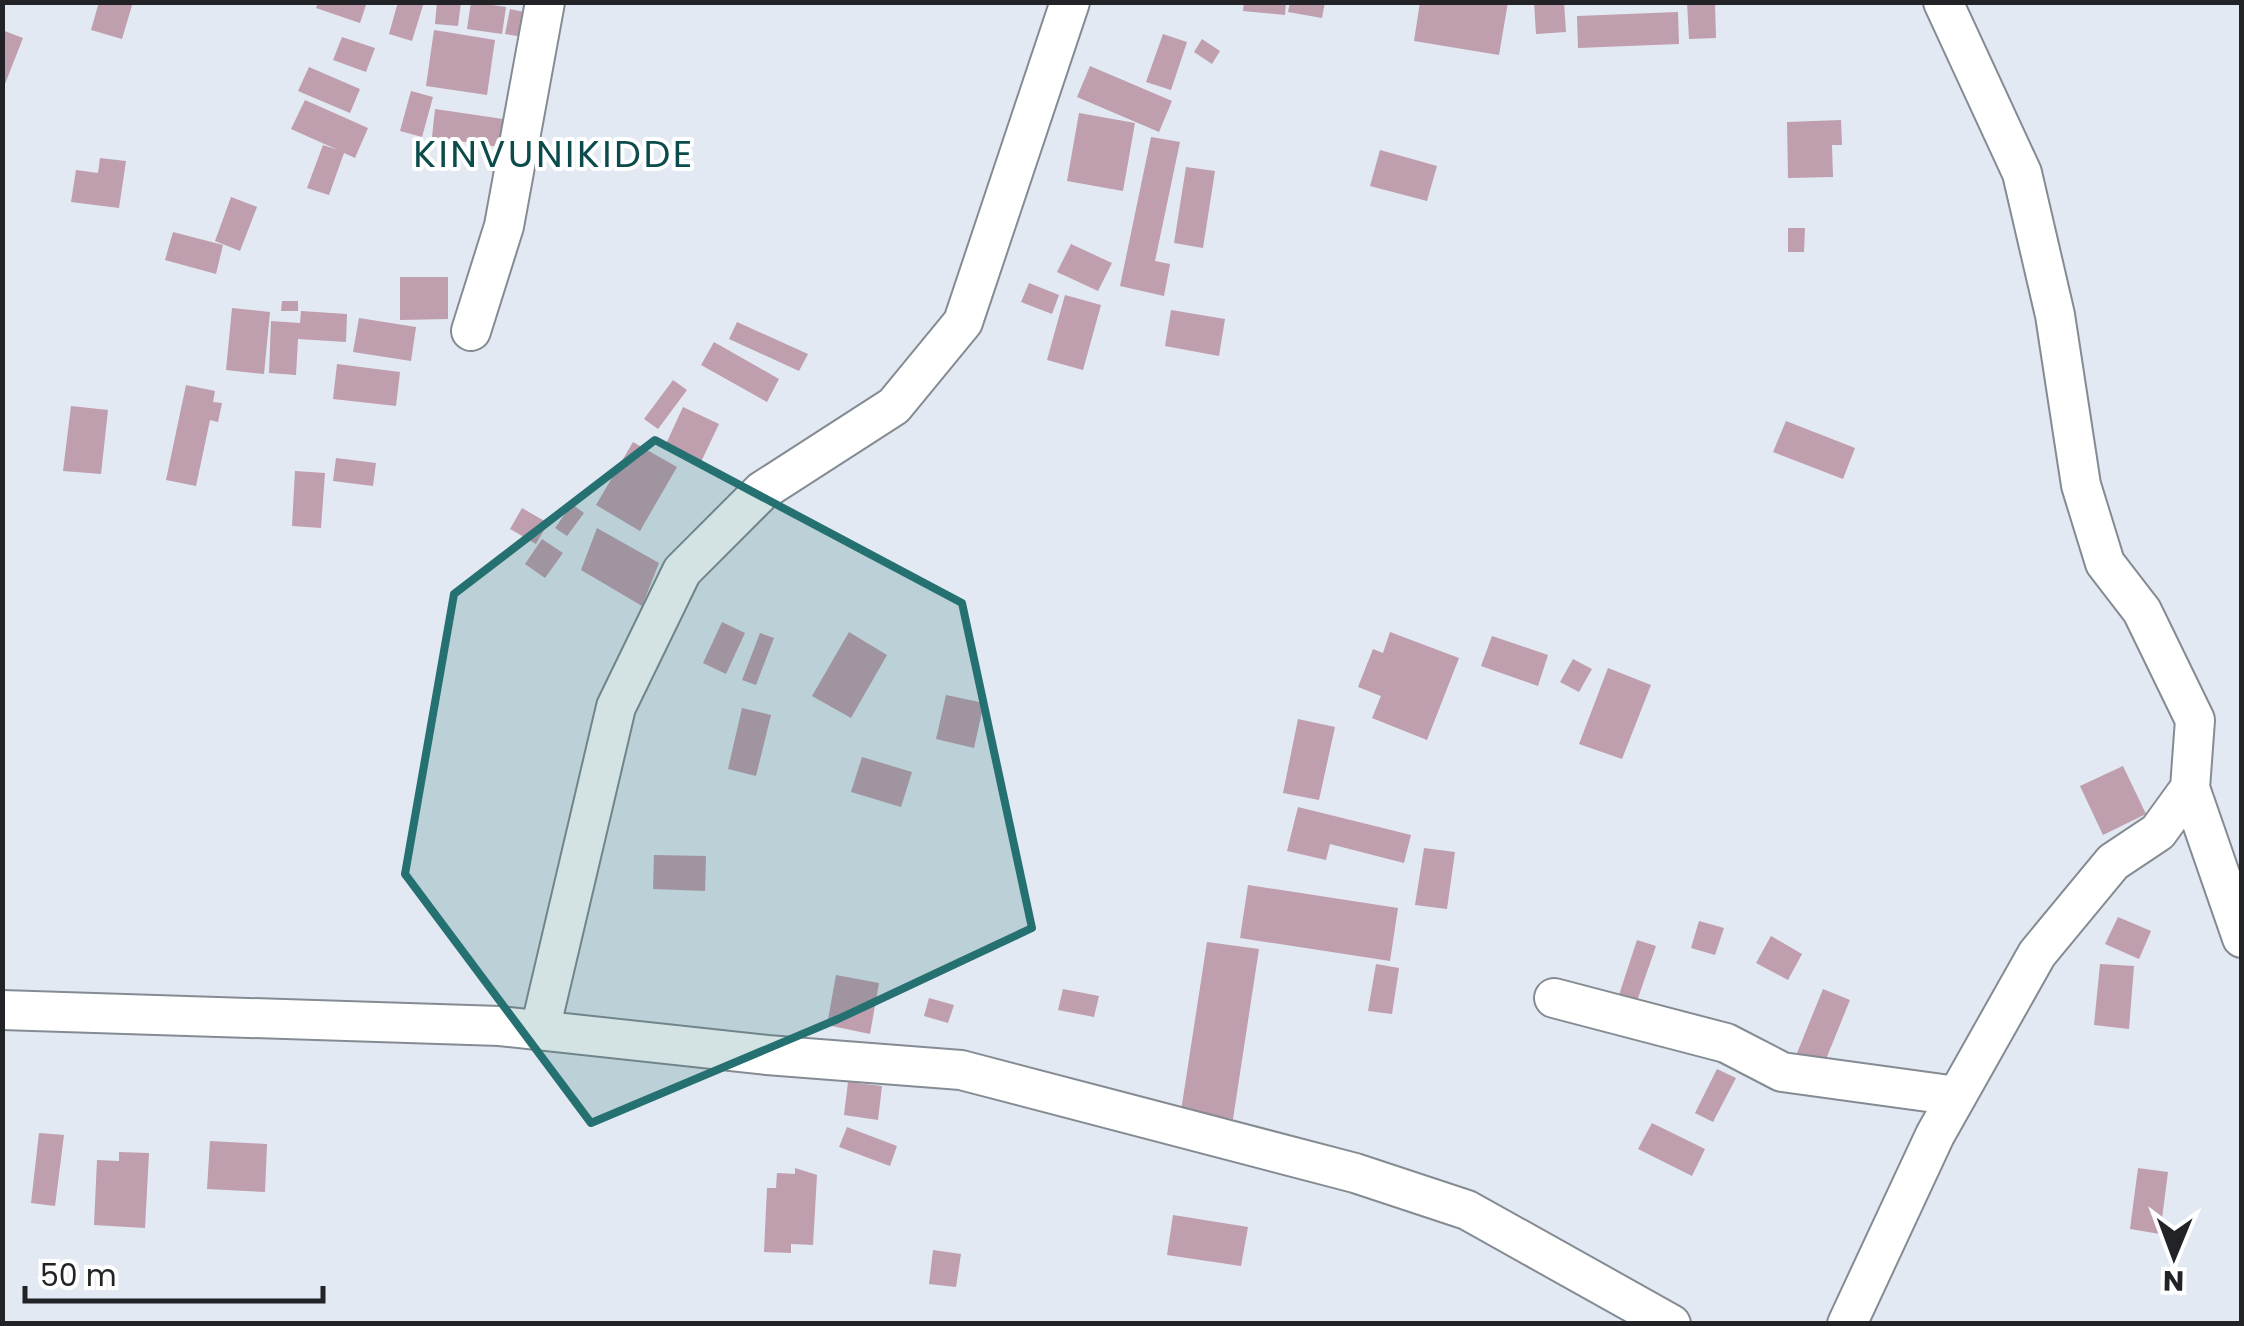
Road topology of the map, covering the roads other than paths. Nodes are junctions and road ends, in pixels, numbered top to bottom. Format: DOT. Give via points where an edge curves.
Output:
graph roads {
  1 [pos="545,2"];
  2 [pos="1070,2"];
  3 [pos="1943,2"];
  4 [pos="470,332"];
  5 [pos="2190,788"];
  6 [pos="2241,940"];
  7 [pos="1554,998"];
  8 [pos="2,1010"];
  9 [pos="540,1030"];
  10 [pos="1957,1096"];
  11 [pos="1671,1324"];
  12 [pos="1847,1324"];
  1 -- 4 [label="street" via="504,226"];
  2 -- 9 [label="street" via="962,322 894,406 762,491 682,571 616,707"];
  3 -- 5 [label="street" via="2022,173 2056,315 2081,486 2104,562 2142,611 2195,720"];
  5 -- 6 [label="street"];
  5 -- 10 [label="street" via="2158,832 2112,862 2037,954"];
  7 -- 10 [label="street" via="1726,1043 1782,1072"];
  8 -- 9 [label="street"];
  9 -- 11 [label="street" via="962,1070 1100,1103 1467,1210"];
  10 -- 12 [label="street"];
}
